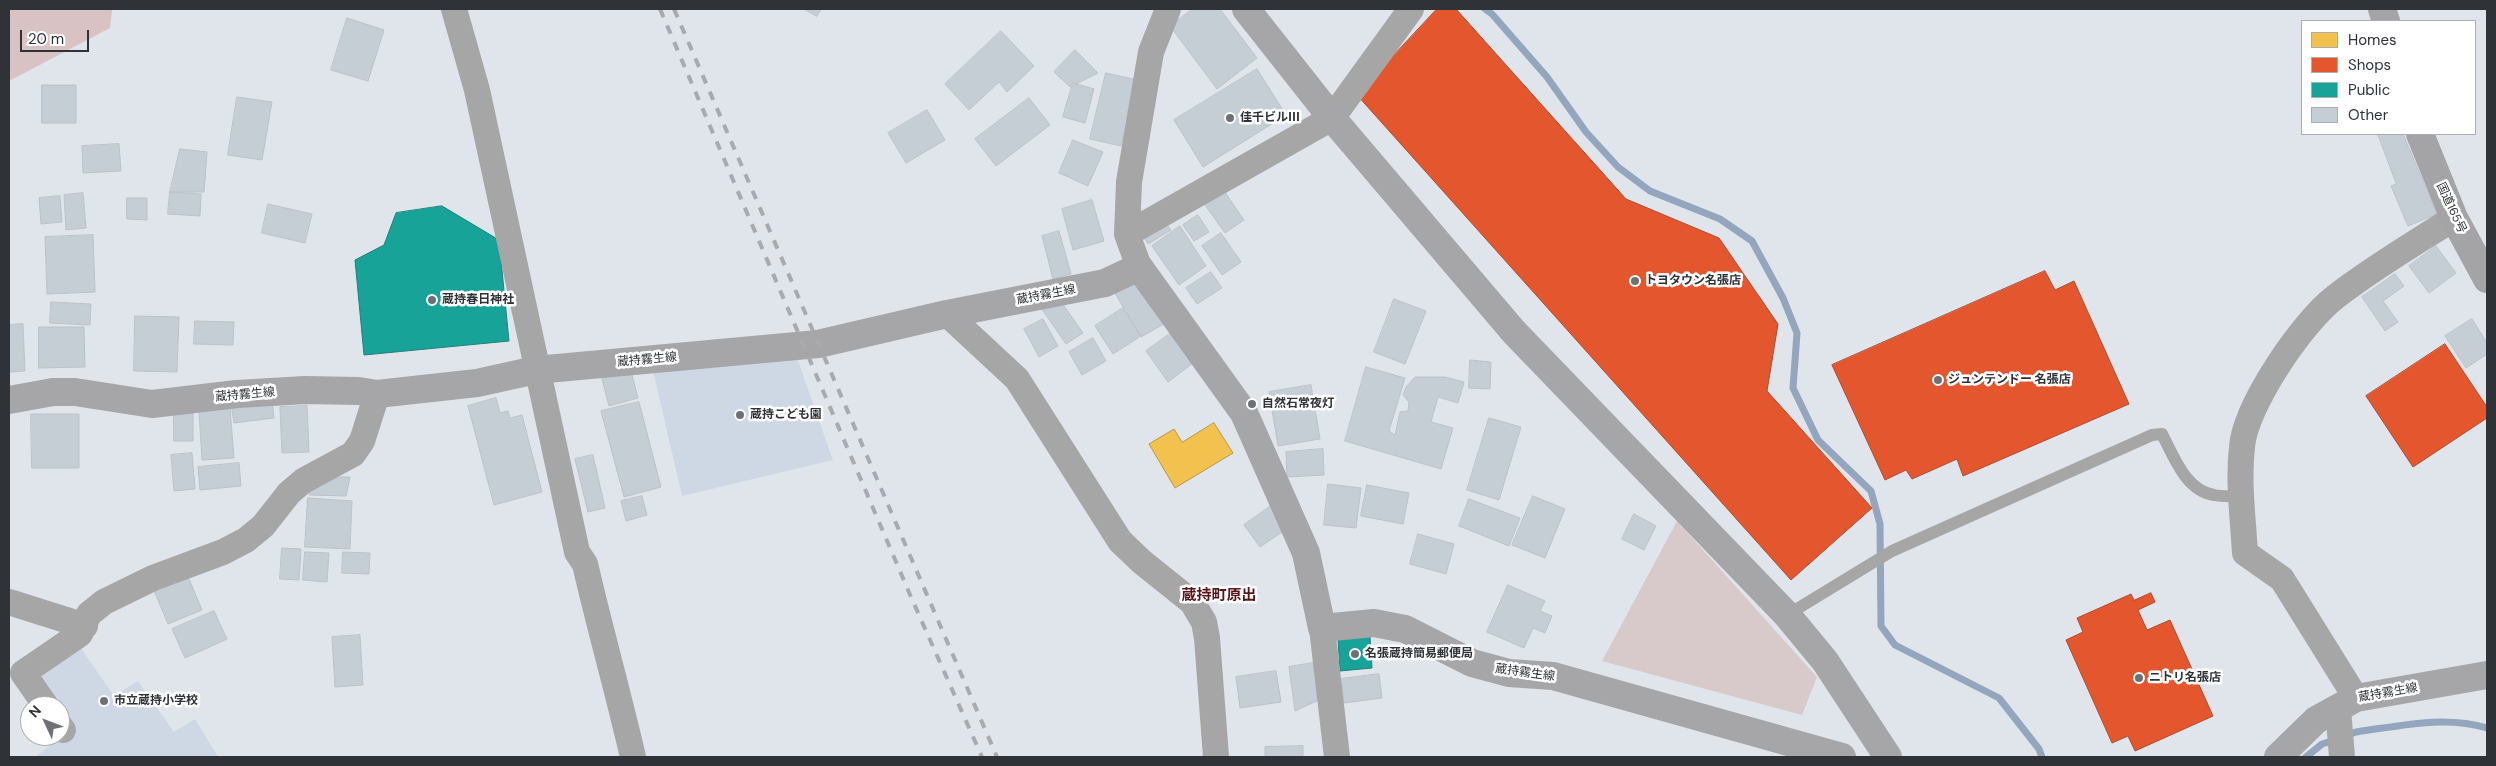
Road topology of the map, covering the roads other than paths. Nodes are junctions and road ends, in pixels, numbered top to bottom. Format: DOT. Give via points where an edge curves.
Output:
graph roads {
  1 [pos="454,9"];
  2 [pos="1168,9"];
  3 [pos="1246,9"];
  4 [pos="1411,9"];
  5 [pos="1332,118"];
  6 [pos="2420,135"];
  7 [pos="2454,218"];
  8 [pos="1127,234"];
  9 [pos="1139,268"];
  10 [pos="2487,279"];
  11 [pos="947,314"];
  12 [pos="536,370"];
  13 [pos="377,394"];
  14 [pos="9,400"];
  15 [pos="2242,496"];
  16 [pos="9,602"];
  17 [pos="1788,615"];
  18 [pos="85,626"];
  19 [pos="1322,628"];
  20 [pos="2487,675"];
  21 [pos="39,696"];
  22 [pos="2347,703"];
  23 [pos="2342,755"];
  24 [pos="633,757"];
  25 [pos="1216,757"];
  26 [pos="1336,757"];
  27 [pos="1842,757"];
  28 [pos="1888,757"];
  29 [pos="2278,757"];
  1 -- 12 [label="street" via="477,90"];
  2 -- 8 [label="street" via="1151,52 1129,182"];
  3 -- 5 [label="main road"];
  4 -- 5 [label="street"];
  5 -- 8 [label="street"];
  5 -- 17 [label="main road" via="1514,332"];
  6 -- 7 [label="highway, 国道165号"];
  7 -- 10 [label="highway, 国道165号"];
  7 -- 15 [label="street" via="2355,282 2332,300 2309,326 2253,407 2242,447"];
  8 -- 9 [label="street"];
  9 -- 11 [label="main road, 蔵持霧生線" via="1105,283"];
  9 -- 19 [label="main road" via="1244,412 1306,553"];
  11 -- 12 [label="main road, 蔵持霧生線" via="818,344"];
  11 -- 25 [label="street" via="1017,379 1120,541 1198,610 1207,638"];
  12 -- 13 [label="main road, 蔵持霧生線" via="477,383"];
  12 -- 24 [label="street" via="577,552 585,564"];
  13 -- 14 [label="main road, 蔵持霧生線" via="305,390 152,404 75,392 53,392"];
  13 -- 18 [label="street" via="362,441 353,454 303,481 246,540 127,589 89,614"];
  15 -- 17 [label="lane" via="2213,496 2198,488 2187,479 2162,434 2152,435 1892,551"];
  15 -- 22 [label="street" via="2245,553 2282,578"];
  16 -- 18 [label="street"];
  17 -- 28 [label="main road" via="1825,661"];
  18 -- 21 [label="street" via="80,634 23,673"];
  19 -- 26 [label="street"];
  19 -- 27 [label="main road, 蔵持霧生線" via="1374,623 1405,629 1472,662 1509,673 1553,676"];
  20 -- 22 [label="main road, 蔵持霧生線"];
  22 -- 23 [label="street"];
  22 -- 29 [label="main road, 蔵持霧生線" via="2316,720"];
}
